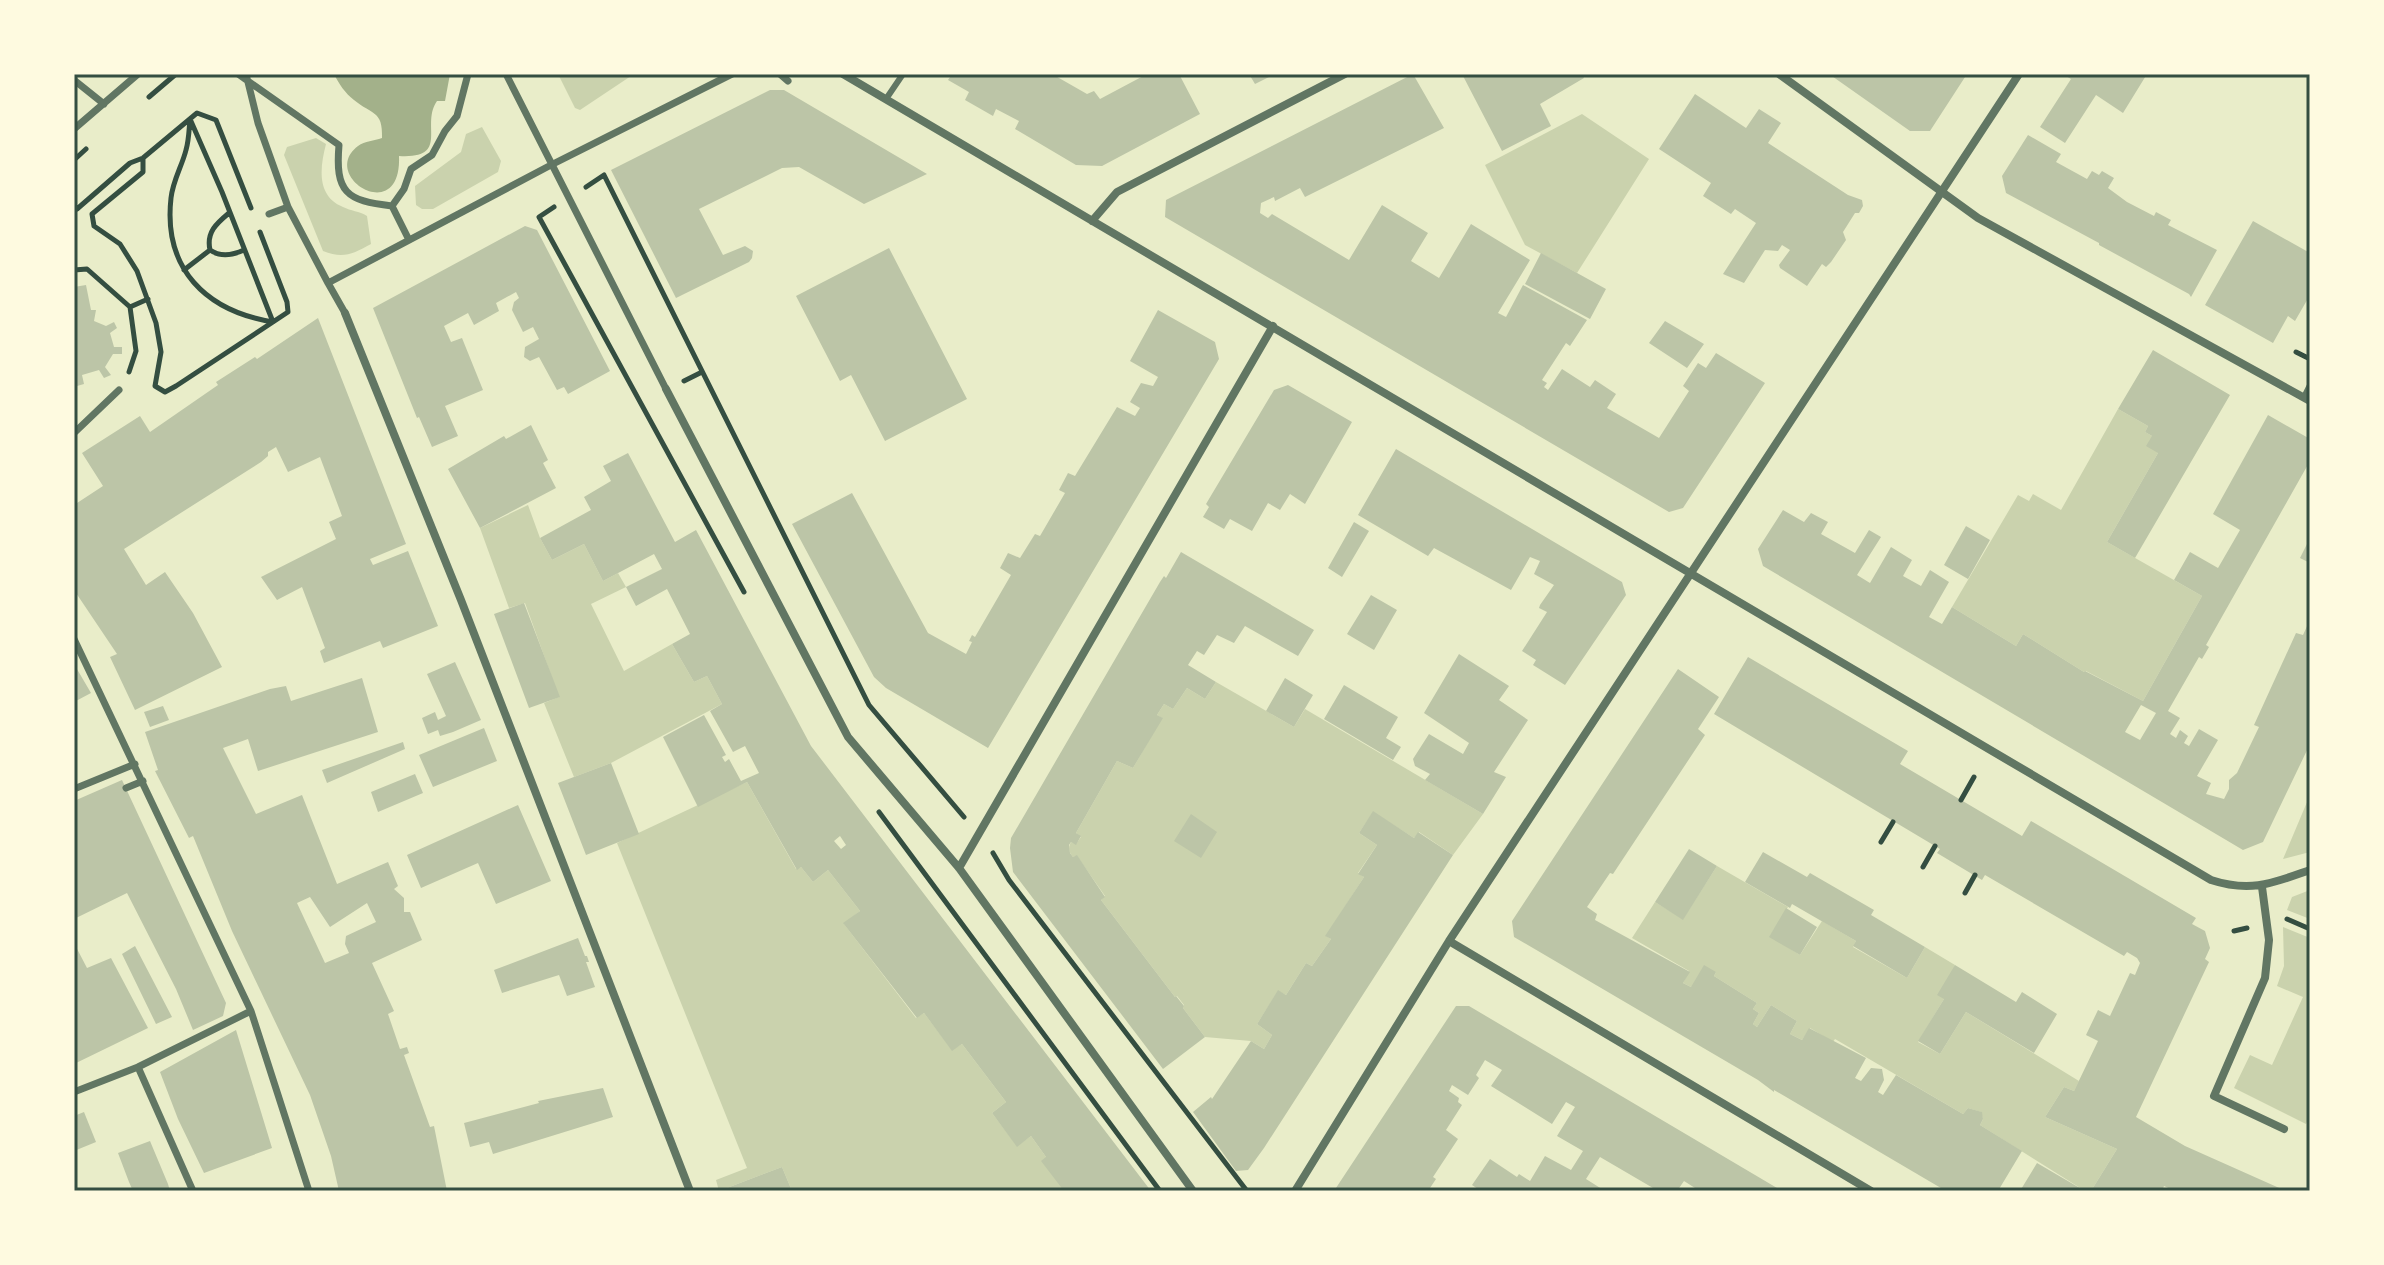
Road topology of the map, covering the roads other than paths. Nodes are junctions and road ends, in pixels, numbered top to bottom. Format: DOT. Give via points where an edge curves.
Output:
graph roads {
  1 [pos="138,74"];
  2 [pos="238,74"];
  3 [pos="468,74"];
  4 [pos="506,74"];
  5 [pos="732,74"];
  6 [pos="780,74"];
  7 [pos="843,74"];
  8 [pos="903,74"];
  9 [pos="1345,74"];
  10 [pos="1779,74"];
  11 [pos="2019,74"];
  12 [pos="247,78"];
  13 [pos="74,80"];
  14 [pos="788,81"];
  15 [pos="886,99"];
  16 [pos="104,104"];
  17 [pos="74,129"];
  18 [pos="551,165"];
  19 [pos="1941,192"];
  20 [pos="392,206"];
  21 [pos="288,207"];
  22 [pos="269,214"];
  23 [pos="1092,221"];
  24 [pos="409,240"];
  25 [pos="328,283"];
  26 [pos="345,313"];
  27 [pos="1273,326"];
  28 [pos="2310,385"];
  29 [pos="666,389"];
  30 [pos="119,390"];
  31 [pos="2307,399"];
  32 [pos="74,433"];
  33 [pos="1690,574"];
  34 [pos="74,639"];
  35 [pos="135,764"];
  36 [pos="143,781"];
  37 [pos="126,788"];
  38 [pos="74,789"];
  39 [pos="959,868"];
  40 [pos="2310,870"];
  41 [pos="2262,887"];
  42 [pos="1449,941"];
  43 [pos="251,1011"];
  44 [pos="138,1067"];
  45 [pos="74,1092"];
  46 [pos="2284,1129"];
  47 [pos="193,1191"];
  48 [pos="309,1191"];
  49 [pos="690,1191"];
  50 [pos="1193,1191"];
  51 [pos="1295,1191"];
  52 [pos="1871,1191"];
  1 -- 16 [label="street"];
  2 -- 12 [label="street"];
  3 -- 20 [label="street" via="457,116 432,155 411,169"];
  4 -- 18 [label="street"];
  5 -- 18 [label="street"];
  6 -- 14 [label="street"];
  7 -- 15 [label="street"];
  8 -- 15 [label="lane"];
  9 -- 23 [label="street" via="1117,192"];
  10 -- 19 [label="street"];
  11 -- 19 [label="street"];
  12 -- 20 [label="street" via="339,145 337,172 344,189 363,203"];
  12 -- 21 [label="street"];
  13 -- 16 [label="street"];
  15 -- 23 [label="street"];
  16 -- 17 [label="street"];
  18 -- 24 [label="street"];
  18 -- 29 [label="street"];
  19 -- 31 [label="street" via="1978,218"];
  19 -- 33 [label="street"];
  20 -- 24 [label="street"];
  21 -- 22 [label="street"];
  21 -- 25 [label="street"];
  23 -- 27 [label="street"];
  24 -- 25 [label="street"];
  25 -- 26 [label="street"];
  26 -- 49 [label="street"];
  27 -- 33 [label="street"];
  27 -- 39 [label="street"];
  28 -- 31 [label="lane"];
  29 -- 39 [label="street" via="848,737"];
  30 -- 32 [label="street"];
  33 -- 41 [label="street" via="2211,880"];
  33 -- 42 [label="street"];
  34 -- 35 [label="street"];
  35 -- 36 [label="street"];
  35 -- 38 [label="street"];
  36 -- 37 [label="street"];
  36 -- 43 [label="street"];
  39 -- 50 [label="street"];
  40 -- 41 [label="street"];
  41 -- 46 [label="street" via="2269,940 2265,978 2214,1096"];
  42 -- 51 [label="street"];
  42 -- 52 [label="street"];
  43 -- 44 [label="street"];
  43 -- 48 [label="street"];
  44 -- 45 [label="street"];
  44 -- 47 [label="street"];
}
